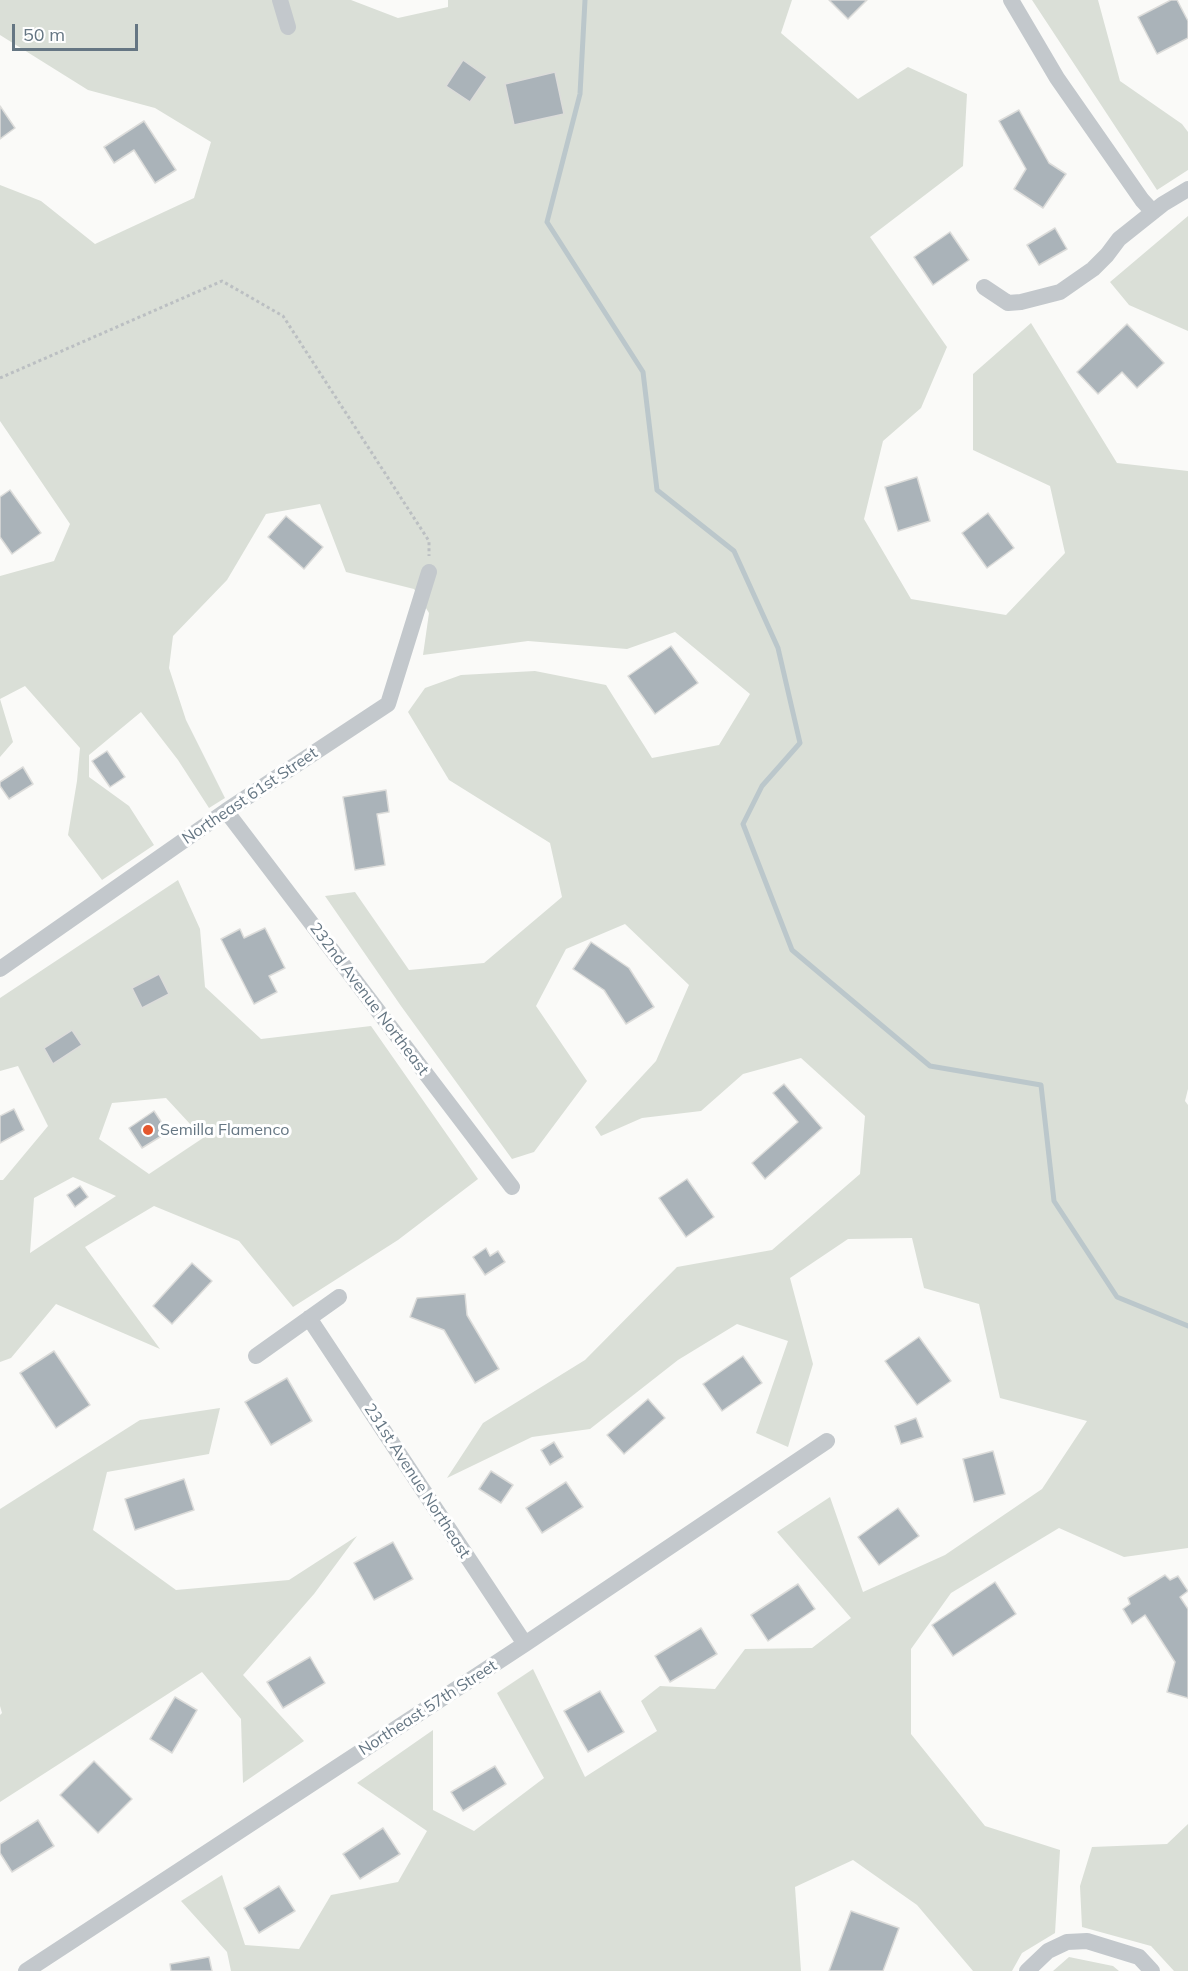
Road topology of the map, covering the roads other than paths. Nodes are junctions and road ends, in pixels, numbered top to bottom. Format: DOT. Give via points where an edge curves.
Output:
graph roads {
  1 [pos="280,0"];
  2 [pos="1011,0"];
  3 [pos="288,27"];
  4 [pos="1188,189"];
  5 [pos="1153,212"];
  6 [pos="984,287"];
  7 [pos="429,572"];
  8 [pos="226,810"];
  9 [pos="0,969"];
  10 [pos="512,1187"];
  11 [pos="339,1297"];
  12 [pos="309,1318"];
  13 [pos="256,1356"];
  14 [pos="827,1442"];
  15 [pos="525,1644"];
  16 [pos="26,1971"];
  17 [pos="1027,1971"];
  18 [pos="1152,1971"];
  1 -- 3 [label="street"];
  2 -- 5 [label="street" via="1057,78"];
  4 -- 5 [label="street"];
  5 -- 6 [label="street" via="1119,239 1093,269 1060,292 1008,303"];
  7 -- 8 [label="street, Northeast 61st Street" via="388,704"];
  8 -- 9 [label="street, Northeast 61st Street"];
  8 -- 10 [label="street, 232nd Avenue Northeast"];
  11 -- 12 [label="street"];
  12 -- 13 [label="street"];
  12 -- 15 [label="street, 231st Avenue Northeast"];
  14 -- 15 [label="street, Northeast 57th Street"];
  15 -- 16 [label="street, Northeast 57th Street"];
  17 -- 18 [label="street" via="1047,1951 1067,1942 1087,1941 1139,1957"];
}
